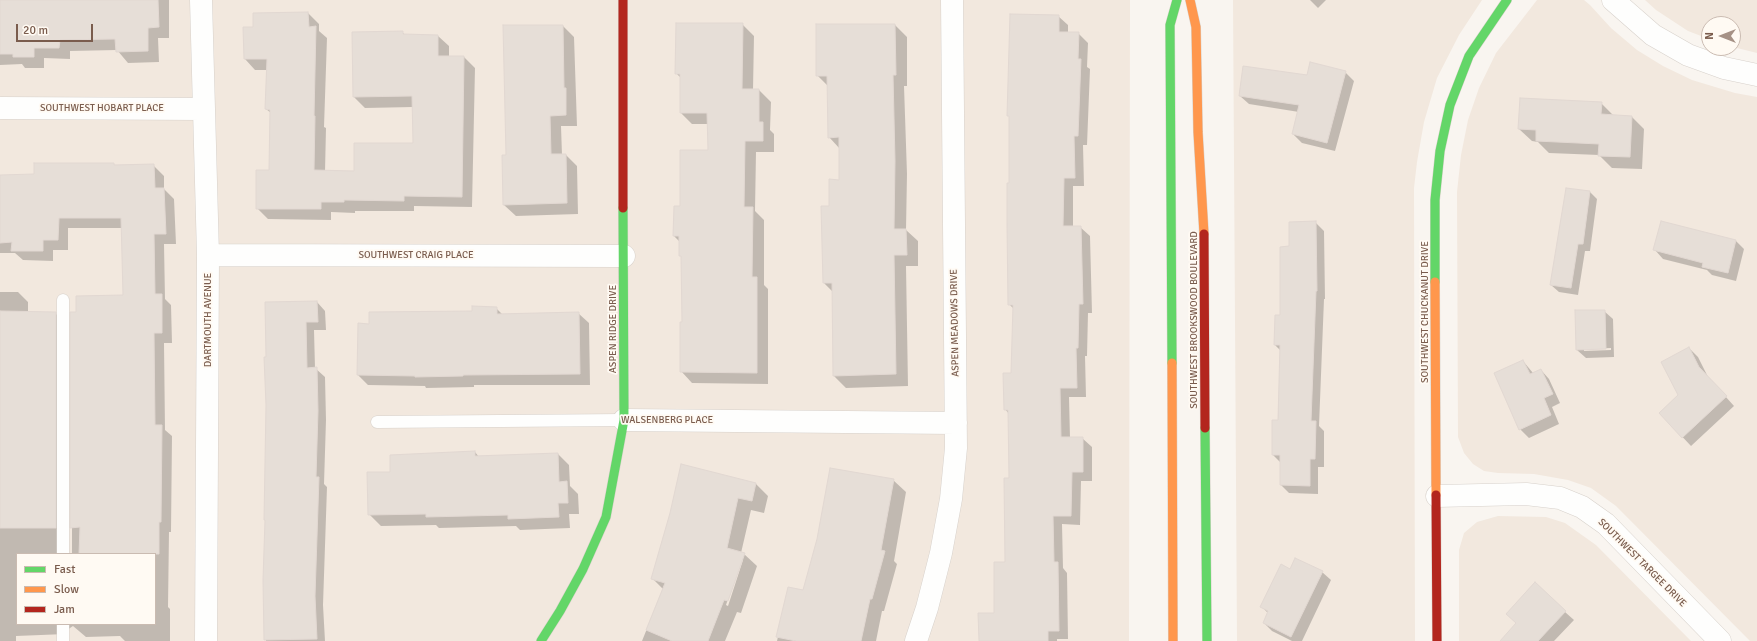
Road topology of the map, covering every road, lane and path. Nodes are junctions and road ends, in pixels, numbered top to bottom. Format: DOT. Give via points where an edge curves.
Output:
graph roads {
  1 [pos="201,0"];
  2 [pos="624,0"];
  3 [pos="952,0"];
  4 [pos="1177,0"];
  5 [pos="1190,0"];
  6 [pos="1507,0"];
  7 [pos="1613,0"];
  8 [pos="1757,75"];
  9 [pos="0,108"];
  10 [pos="204,108"];
  11 [pos="208,255"];
  12 [pos="624,256"];
  13 [pos="63,300"];
  14 [pos="624,420"];
  15 [pos="377,422"];
  16 [pos="956,423"];
  17 [pos="1437,496"];
  18 [pos="63,553"];
  19 [pos="63,625"];
  20 [pos="63,641"];
  21 [pos="206,641"];
  22 [pos="541,641"];
  23 [pos="916,641"];
  24 [pos="1173,641"];
  25 [pos="1207,641"];
  26 [pos="1436,641"];
  27 [pos="1720,641"];
  1 -- 10 [label="street, DARTMOUTH AVENUE"];
  2 -- 12 [label="street, ASPEN RIDGE DRIVE"];
  3 -- 16 [label="street, ASPEN MEADOWS DRIVE"];
  4 -- 24 [label="street" via="1170,25"];
  5 -- 25 [label="street, SOUTHWEST BROOKSWOOD BOULEVARD" via="1196,27 1198,132 1204,228"];
  6 -- 17 [label="street, SOUTHWEST CHUCKANUT DRIVE" via="1469,56 1450,105 1440,152 1435,200"];
  7 -- 8 [label="street" via="1653,36 1688,55 1724,68"];
  9 -- 10 [label="street, SOUTHWEST HOBART PLACE"];
  10 -- 11 [label="street, DARTMOUTH AVENUE"];
  11 -- 12 [label="street, SOUTHWEST CRAIG PLACE"];
  11 -- 21 [label="street, DARTMOUTH AVENUE"];
  12 -- 14 [label="street, ASPEN RIDGE DRIVE"];
  13 -- 18 [label="lane"];
  14 -- 15 [label="lane, WALSENBERG PLACE"];
  14 -- 16 [label="street, WALSENBERG PLACE"];
  14 -- 22 [label="street, ASPEN RIDGE DRIVE" via="606,517 583,569"];
  16 -- 23 [label="street, ASPEN MEADOWS DRIVE" via="954,475 946,528 934,581"];
  17 -- 26 [label="street, SOUTHWEST CHUCKANUT DRIVE"];
  17 -- 27 [label="street, SOUTHWEST TARGEE DRIVE" via="1526,494 1560,498 1582,508 1606,524"];
  19 -- 20 [label="lane"];
}
